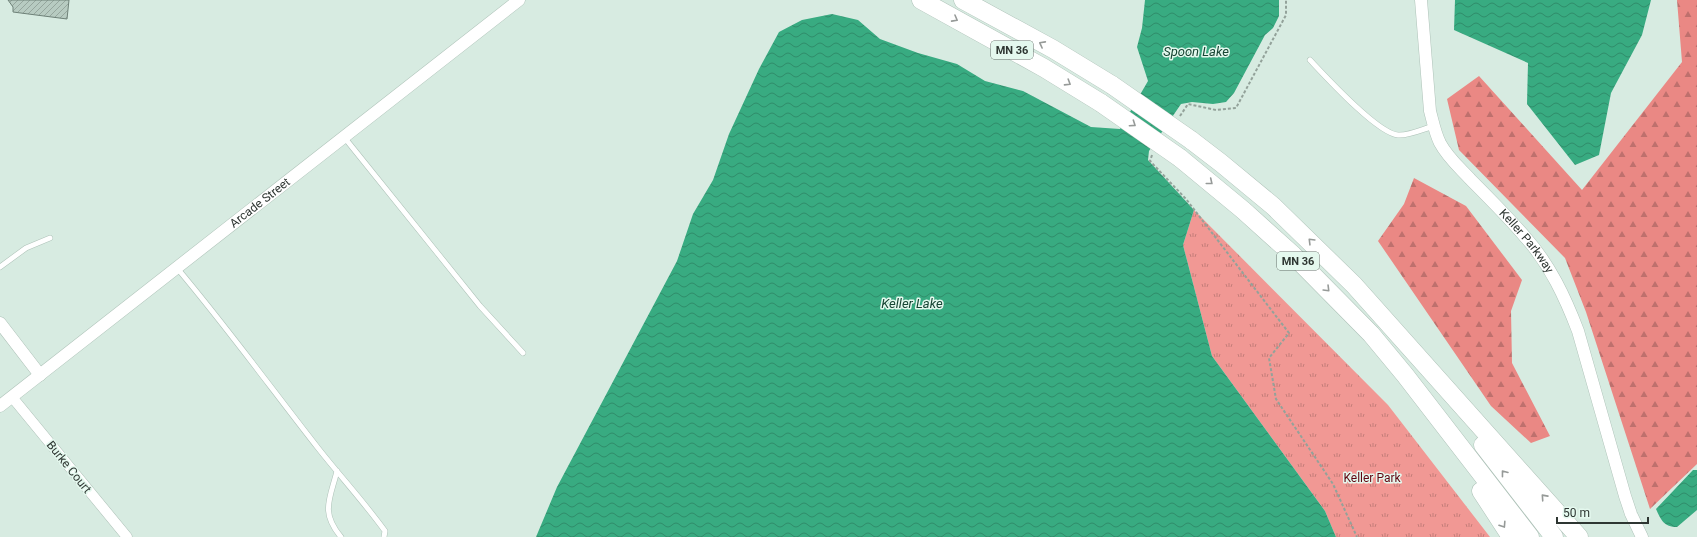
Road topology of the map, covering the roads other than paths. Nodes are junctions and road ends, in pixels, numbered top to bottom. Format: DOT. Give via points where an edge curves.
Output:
graph roads {
  1 [pos="519,0"];
  2 [pos="921,0"];
  3 [pos="963,0"];
  4 [pos="1421,0"];
  5 [pos="1310,60"];
  6 [pos="1434,126"];
  7 [pos="344,137"];
  8 [pos="50,238"];
  9 [pos="0,267"];
  10 [pos="177,268"];
  11 [pos="1367,299"];
  12 [pos="0,323"];
  13 [pos="523,353"];
  14 [pos="40,375"];
  15 [pos="1405,375"];
  16 [pos="12,397"];
  17 [pos="0,406"];
  18 [pos="337,471"];
  19 [pos="127,537"];
  20 [pos="341,537"];
  21 [pos="384,537"];
  22 [pos="1511,537"];
  23 [pos="1530,537"];
  24 [pos="1554,537"];
  25 [pos="1579,537"];
  26 [pos="1642,537"];
  1 -- 7 [label="street, Arcade Street"];
  2 -- 15 [label="highway, MN 36, one-way, bridge" via="1044,68 1101,103 1180,158 1293,255 1371,334"];
  11 -- 3 [label="highway, MN 36, one-way, bridge" via="1273,206 1191,140 1112,85 1053,49"];
  4 -- 6 [label="street, Keller Parkway" via="1430,111"];
  5 -- 6 [label="lane" via="1341,93 1381,128 1398,135"];
  6 -- 26 [label="street, Keller Parkway" via="1449,157 1527,238 1556,280 1578,331 1630,514"];
  7 -- 10 [label="street, Arcade Street"];
  7 -- 13 [label="lane" via="480,306"];
  8 -- 9 [label="lane" via="26,248"];
  10 -- 14 [label="street, Arcade Street"];
  10 -- 18 [label="lane"];
  24 -- 11 [label="highway, MN 36, one-way"];
  25 -- 11 [label="highway, one-way"];
  12 -- 14 [label="street"];
  14 -- 16 [label="street, Arcade Street"];
  15 -- 22 [label="highway, one-way"];
  15 -- 23 [label="highway, MN 36"];
  16 -- 17 [label="street, Arcade Street"];
  16 -- 19 [label="street, Burke Court"];
  18 -- 20 [label="lane" via="328,503 328,515"];
  18 -- 21 [label="lane" via="374,515 385,531"];
}
